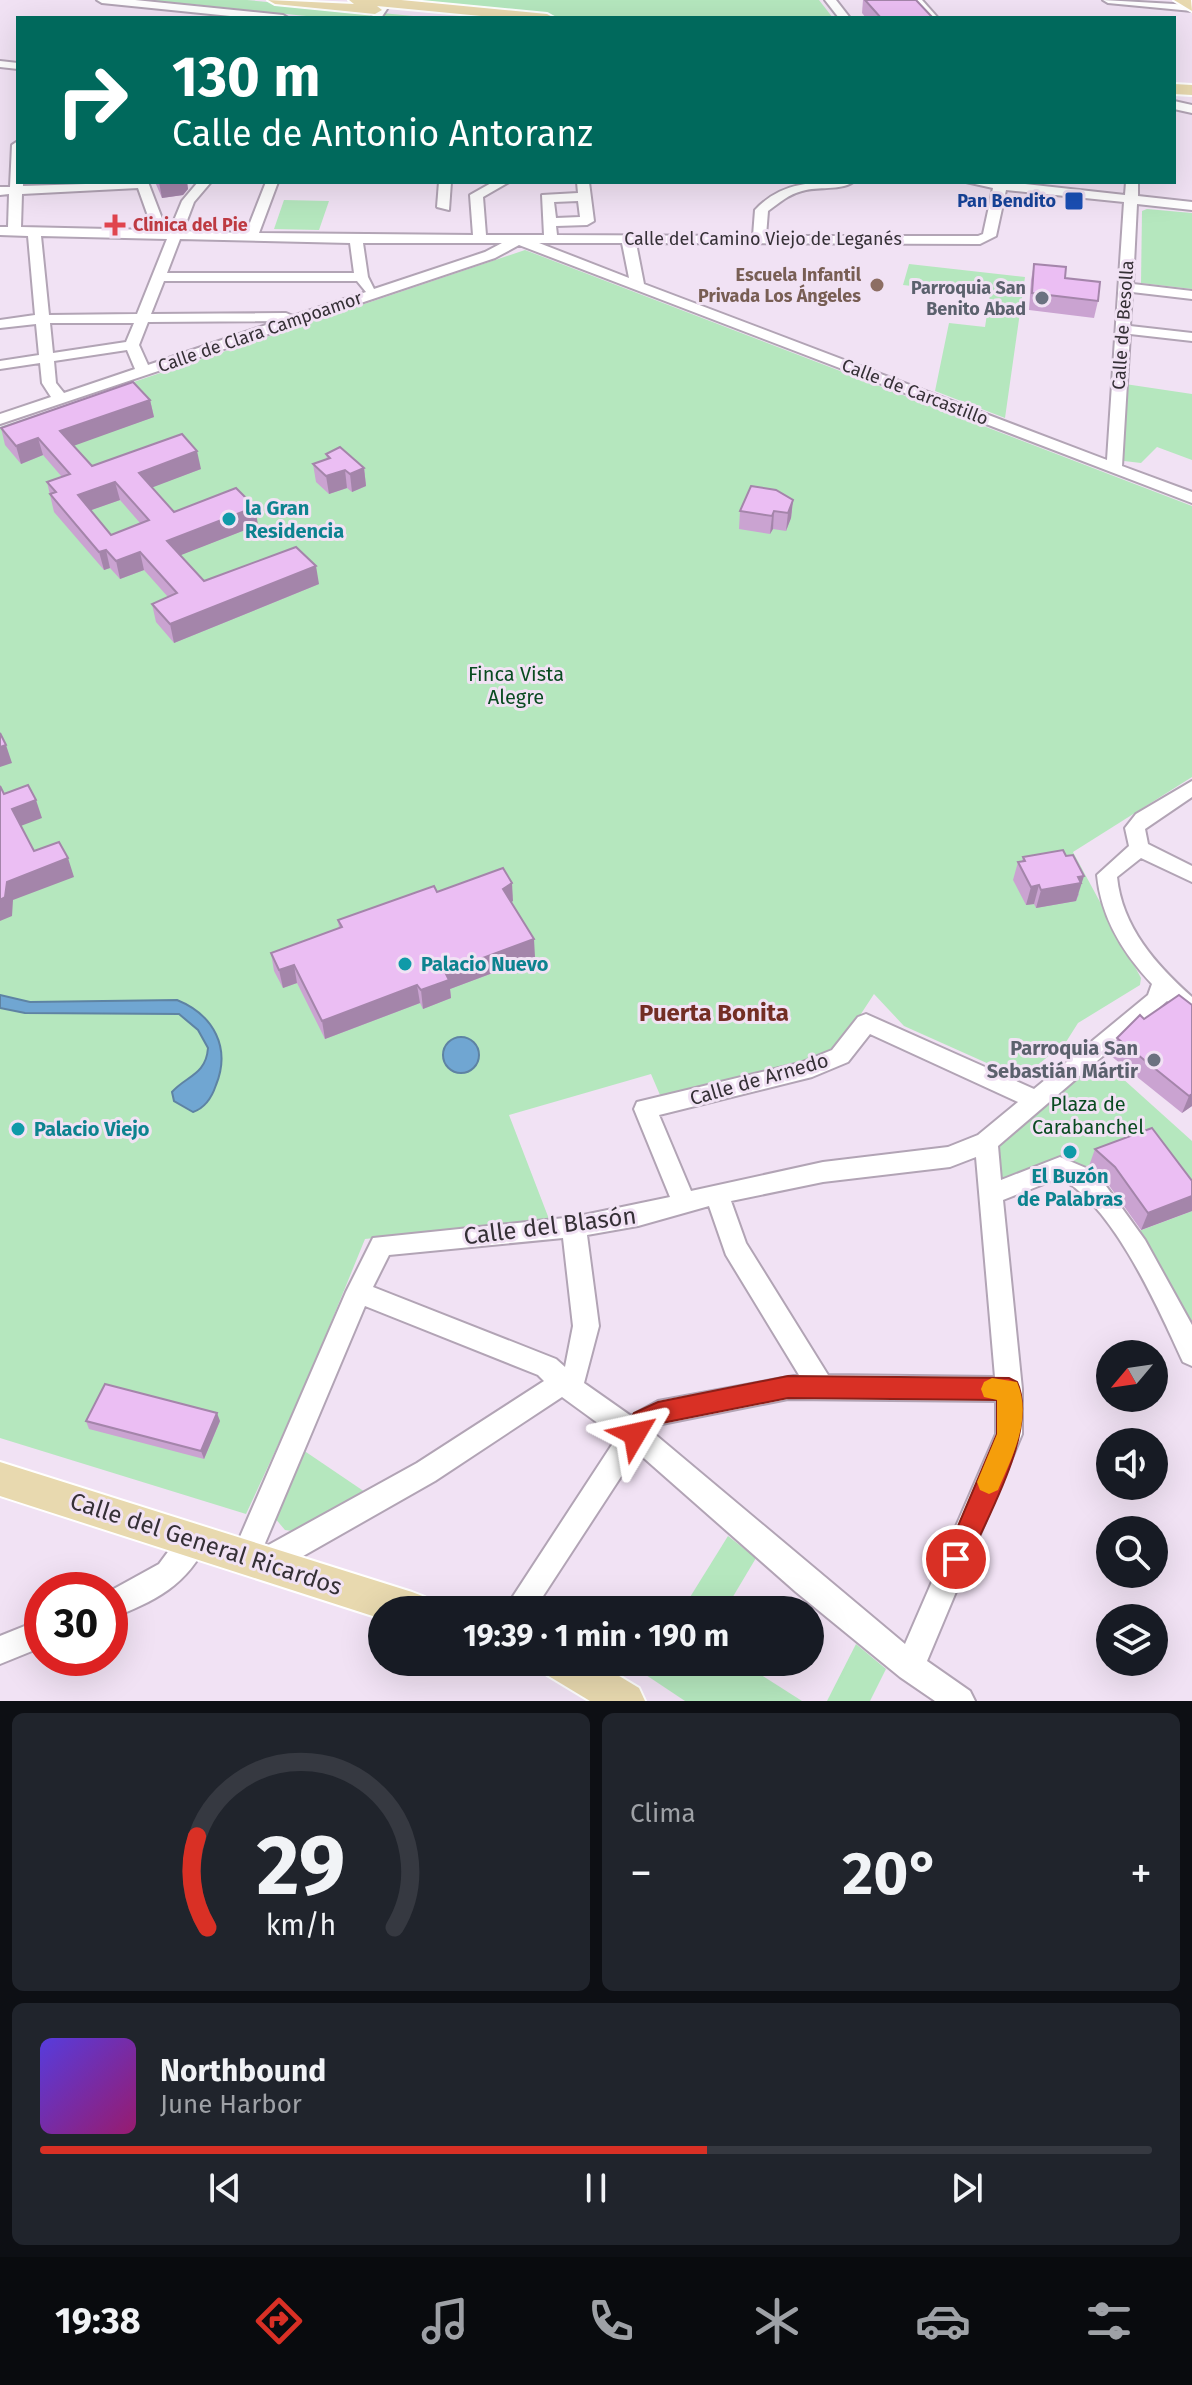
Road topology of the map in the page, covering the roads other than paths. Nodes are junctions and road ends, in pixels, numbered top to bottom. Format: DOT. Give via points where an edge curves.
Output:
graph roads {
  1 [pos="102,0"];
  2 [pos="275,0"];
  3 [pos="356,0"];
  4 [pos="830,0"];
  5 [pos="916,0"];
  6 [pos="1108,0"];
  7 [pos="1181,0"];
  8 [pos="1115,1"];
  9 [pos="1153,2"];
  10 [pos="1192,7"];
  11 [pos="381,10"];
  12 [pos="263,16"];
  13 [pos="436,16"];
  14 [pos="506,16"];
  15 [pos="843,16"];
  16 [pos="931,16"];
  17 [pos="16,176"];
  18 [pos="110,184"];
  19 [pos="142,184"];
  20 [pos="203,184"];
  21 [pos="271,184"];
  22 [pos="445,184"];
  23 [pos="499,184"];
  24 [pos="583,184"];
  25 [pos="800,184"];
  26 [pos="1001,184"];
  27 [pos="1132,184"];
  28 [pos="78,185"];
  29 [pos="0,191"];
  30 [pos="15,191"];
  31 [pos="584,197"];
  32 [pos="1132,199"];
  33 [pos="188,201"];
  34 [pos="149,204"];
  35 [pos="1192,206"];
  36 [pos="444,207"];
  37 [pos="550,222"];
  38 [pos="7,232"];
  39 [pos="34,233"];
  40 [pos="172,236"];
  41 [pos="251,237"];
  42 [pos="628,238"];
  43 [pos="759,238"];
  44 [pos="356,239"];
  45 [pos="551,239"];
  46 [pos="480,240"];
  47 [pos="518,240"];
  48 [pos="158,277"];
  49 [pos="361,277"];
  50 [pos="638,286"];
  51 [pos="1126,287"];
  52 [pos="372,294"];
  53 [pos="1192,295"];
  54 [pos="143,317"];
  55 [pos="306,317"];
  56 [pos="40,319"];
  57 [pos="0,324"];
  58 [pos="1123,329"];
  59 [pos="1192,337"];
  60 [pos="132,345"];
  61 [pos="48,357"];
  62 [pos="0,365"];
  63 [pos="143,371"];
  64 [pos="60,398"];
  65 [pos="0,419"];
  66 [pos="1114,468"];
  67 [pos="1192,498"];
  68 [pos="1192,788"];
  69 [pos="1139,848"];
  70 [pos="1192,875"];
  71 [pos="1162,985"];
  72 [pos="1192,1010"];
  73 [pos="1034,1099"];
  74 [pos="986,1142"];
  75 [pos="717,1194"];
  76 [pos="992,1194"];
  77 [pos="684,1203"];
  78 [pos="574,1227"];
  79 [pos="358,1292"];
  80 [pos="1192,1354"];
  81 [pos="564,1385"];
  82 [pos="821,1388"];
  83 [pos="1009,1389"];
  84 [pos="635,1434"];
  85 [pos="0,1479"];
  86 [pos="194,1540"];
  87 [pos="256,1559"];
  88 [pos="369,1596"];
  89 [pos="527,1596"];
  90 [pos="128,1597"];
  91 [pos="24,1640"];
  92 [pos="0,1650"];
  93 [pos="910,1667"];
  94 [pos="580,1680"];
  95 [pos="626,1701"];
  96 [pos="960,1701"];
  1 -- 12 [label="street"];
  2 -- 11 [label="main road"];
  3 -- 11 [label="main road"];
  4 -- 15 [label="street"];
  5 -- 16 [label="street"];
  6 -- 8 [label="street"];
  7 -- 10 [label="main road"];
  8 -- 9 [label="street"];
  9 -- 10 [label="street"];
  11 -- 13 [label="main road"];
  11 -- 14 [label="main road"];
  17 -- 30 [label="street"];
  18 -- 28 [label="street"];
  19 -- 34 [label="street"];
  20 -- 33 [label="street"];
  21 -- 41 [label="street"];
  22 -- 36 [label="street"];
  23 -- 46 [label="street" via="476,195"];
  24 -- 31 [label="street"];
  25 -- 43 [label="street" via="762,210"];
  26 -- 32 [label="street"];
  26 -- 43 [label="street, Calle del Camino Viejo de Leganés" via="989,236 980,240"];
  27 -- 32 [label="street, Calle de Besolla"];
  28 -- 30 [label="street"];
  29 -- 30 [label="street"];
  30 -- 38 [label="street"];
  31 -- 37 [label="street" via="587,221"];
  31 -- 37 [label="street" via="547,198"];
  32 -- 35 [label="street"];
  32 -- 51 [label="street, Calle de Besolla"];
  33 -- 34 [label="street"];
  33 -- 40 [label="street"];
  34 -- 40 [label="street" via="160,231"];
  37 -- 45 [label="street"];
  38 -- 39 [label="street, Calle del Camino Viejo de Leganés"];
  39 -- 40 [label="street, Calle del Camino Viejo de Leganés"];
  39 -- 56 [label="street"];
  40 -- 41 [label="street, Calle del Camino Viejo de Leganés"];
  40 -- 48 [label="street"];
  41 -- 44 [label="street, Calle del Camino Viejo de Leganés"];
  42 -- 43 [label="street, Calle del Camino Viejo de Leganés"];
  42 -- 45 [label="street, Calle del Camino Viejo de Leganés"];
  42 -- 50 [label="street"];
  44 -- 46 [label="street, Calle del Camino Viejo de Leganés"];
  44 -- 49 [label="street"];
  45 -- 47 [label="street, Calle del Camino Viejo de Leganés"];
  46 -- 47 [label="street, Calle del Camino Viejo de Leganés"];
  47 -- 50 [label="street, Calle de Carcastillo"];
  47 -- 52 [label="street, Calle de Clara Campoamor" via="490,255"];
  48 -- 49 [label="street"];
  48 -- 54 [label="street"];
  49 -- 52 [label="street"];
  50 -- 66 [label="street, Calle de Carcastillo"];
  51 -- 53 [label="street"];
  51 -- 58 [label="street, Calle de Besolla"];
  52 -- 55 [label="street, Calle de Clara Campoamor"];
  54 -- 55 [label="street"];
  54 -- 56 [label="street"];
  54 -- 60 [label="street"];
  55 -- 63 [label="street, Calle de Clara Campoamor"];
  56 -- 57 [label="street"];
  56 -- 61 [label="street"];
  58 -- 59 [label="street"];
  58 -- 66 [label="street, Calle de Besolla"];
  60 -- 61 [label="street"];
  60 -- 63 [label="street"];
  61 -- 62 [label="street"];
  61 -- 64 [label="street" via="49,383"];
  63 -- 64 [label="street, Calle de Clara Campoamor"];
  64 -- 65 [label="street, Calle de Clara Campoamor"];
  66 -- 67 [label="street, Calle de Carcastillo"];
  68 -- 69 [label="street" via="1135,828"];
  69 -- 70 [label="street"];
  69 -- 71 [label="street" via="1107,875 1106,893 1135,950"];
  71 -- 72 [label="street"];
  71 -- 73 [label="street" via="1157,1000"];
  73 -- 74 [label="street, Calle del Blasón"];
  73 -- 77 [label="street, Calle de Arnedo" via="866,1023 840,1056 804,1071 645,1109"];
  74 -- 75 [label="street, Calle del Blasón" via="950,1157 823,1172"];
  74 -- 76 [label="street"];
  75 -- 77 [label="street, Calle del Blasón"];
  75 -- 82 [label="street" via="735,1247"];
  76 -- 80 [label="street" via="1060,1167 1084,1179 1134,1242"];
  76 -- 83 [label="street"];
  77 -- 78 [label="street, Calle del Blasón"];
  78 -- 79 [label="street, Calle del Blasón" via="382,1245"];
  78 -- 81 [label="street" via="586,1326 576,1374"];
  79 -- 81 [label="street" via="547,1367"];
  79 -- 87 [label="street, Calle del Blasón"];
  81 -- 84 [label="street"];
  81 -- 87 [label="street" via="426,1472"];
  82 -- 83 [label="street"];
  82 -- 84 [label="street" via="788,1387 658,1413 643,1421"];
  83 -- 93 [label="street" via="1009,1434"];
  84 -- 89 [label="street"];
  84 -- 93 [label="street"];
  85 -- 86 [label="main road, Calle del General Ricardos"];
  86 -- 87 [label="main road, Calle del General Ricardos"];
  86 -- 90 [label="street" via="182,1564 162,1583"];
  87 -- 88 [label="main road, Calle del General Ricardos"];
  91 -- 92 [label="street"];
  93 -- 96 [label="street"];
  94 -- 95 [label="main road"];
}
